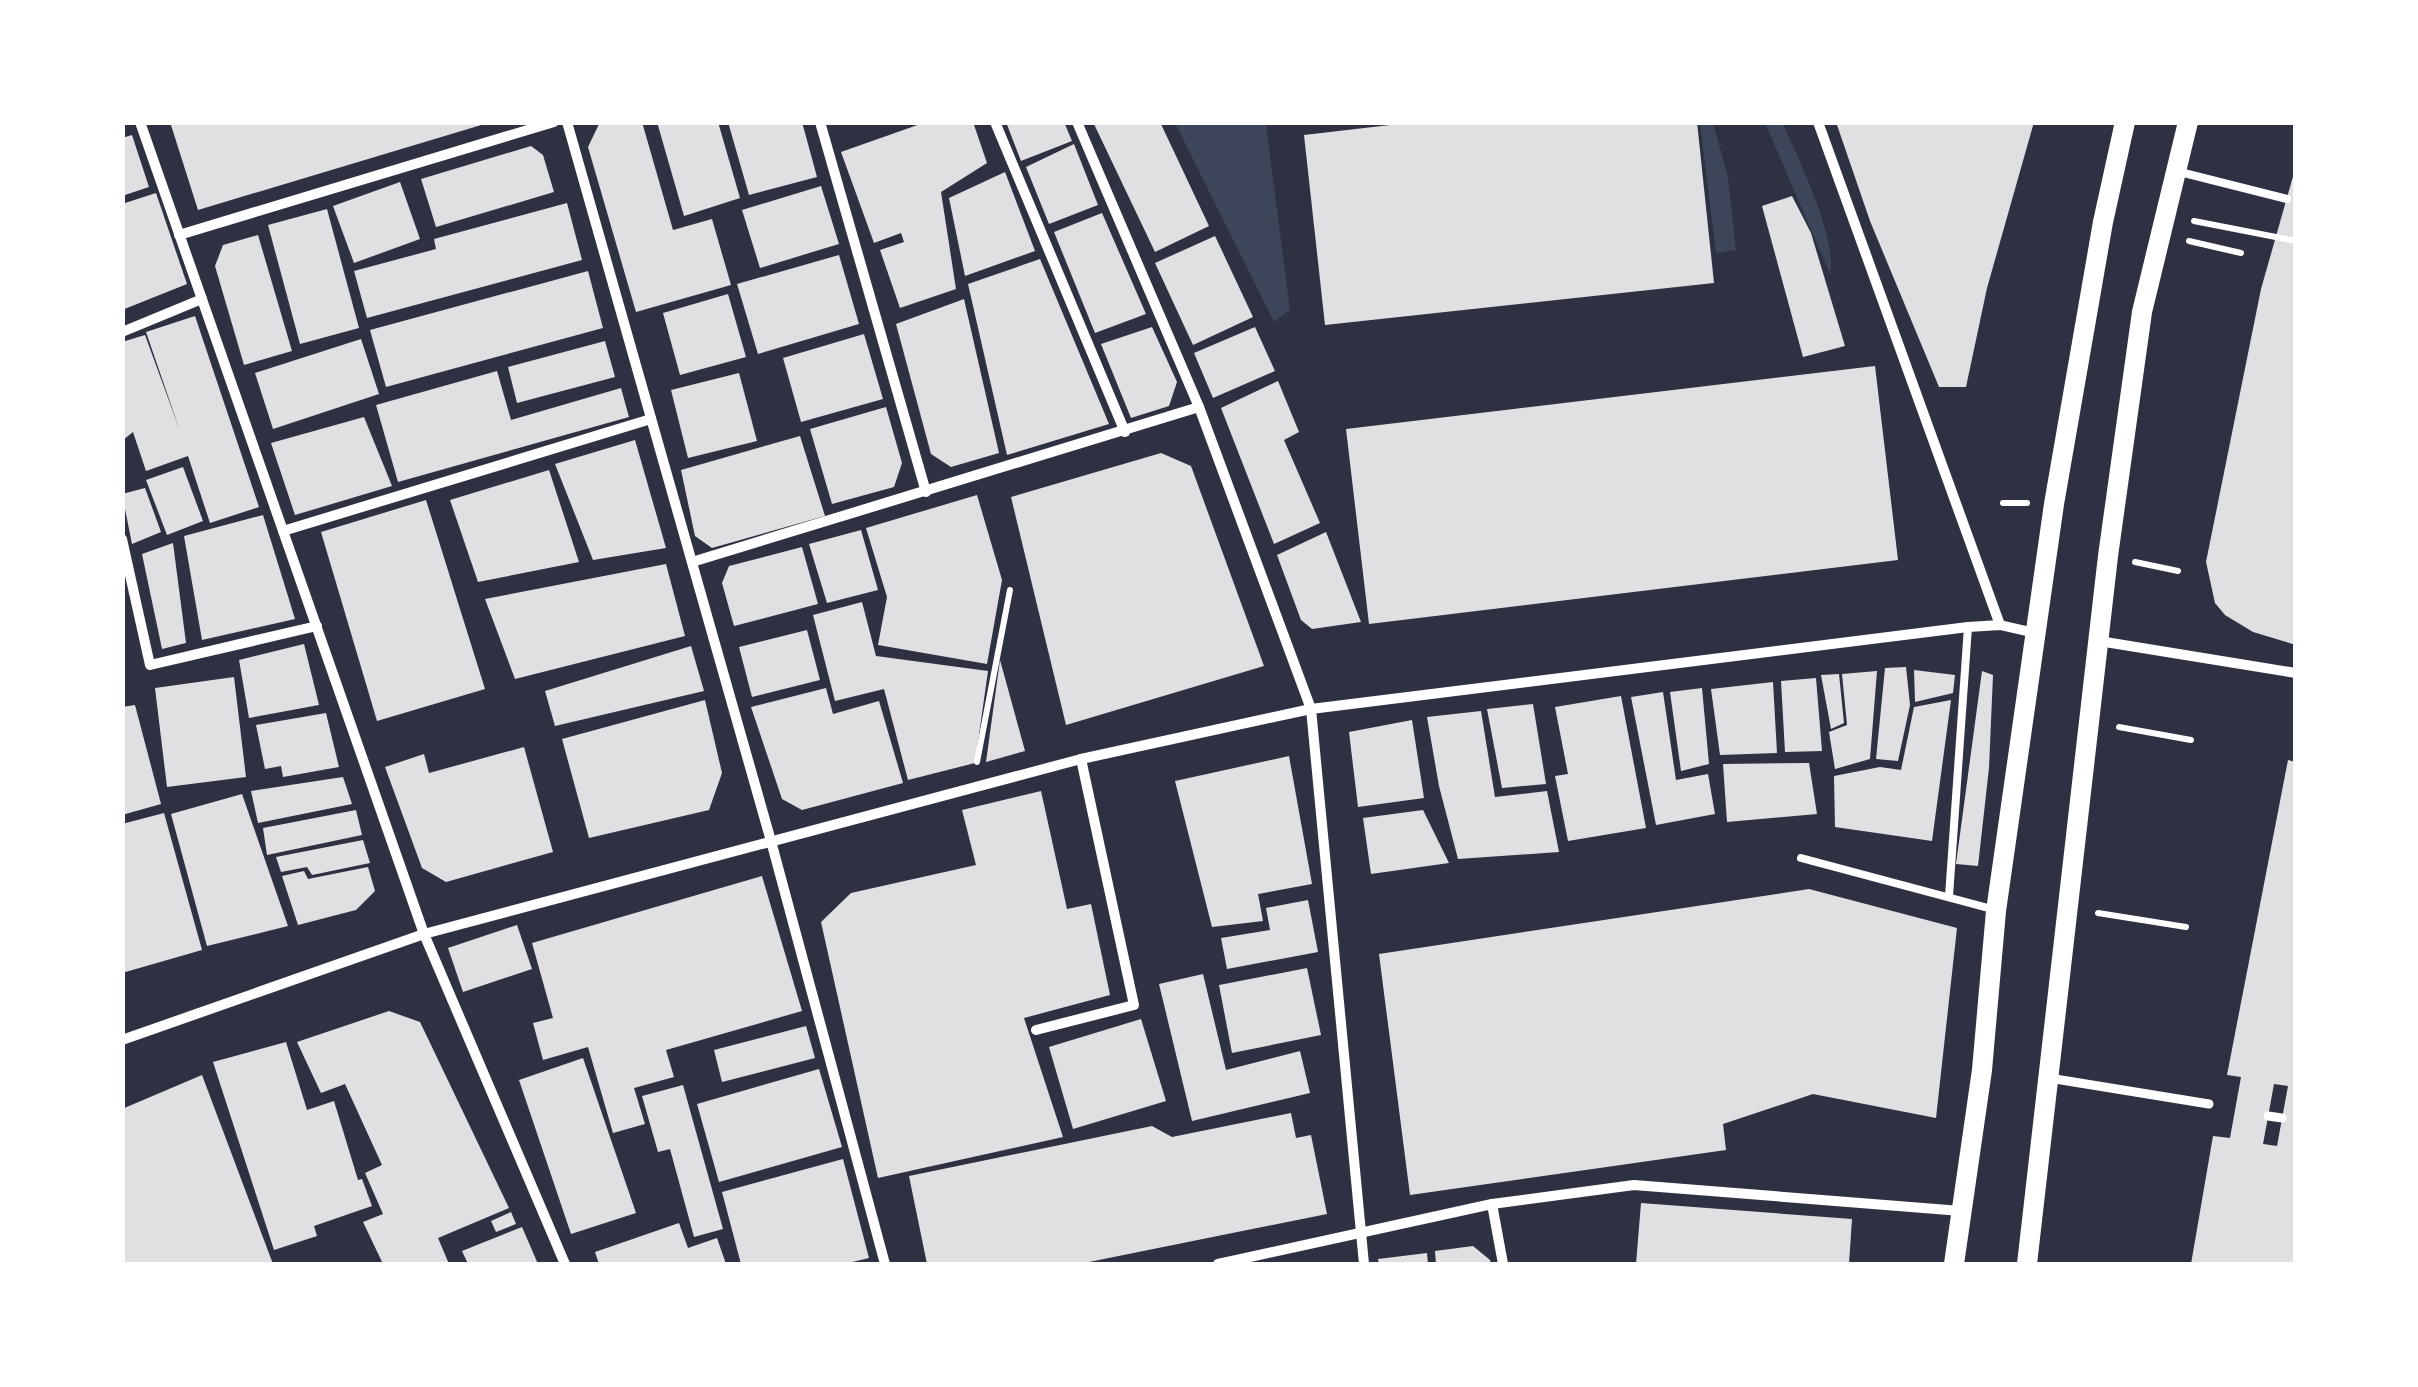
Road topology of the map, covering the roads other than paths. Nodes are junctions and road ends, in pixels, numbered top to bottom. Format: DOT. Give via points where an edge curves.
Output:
graph roads {
  1 [pos="140,122"];
  2 [pos="554,122"];
  3 [pos="567,122"];
  4 [pos="820,122"];
  5 [pos="996,122"];
  6 [pos="1077,122"];
  7 [pos="1818,122"];
  8 [pos="2125,122"];
  9 [pos="2188,122"];
  10 [pos="2176,171"];
  11 [pos="2287,199"];
  12 [pos="179,235"];
  13 [pos="202,299"];
  14 [pos="122,332"];
  15 [pos="1200,407"];
  16 [pos="651,419"];
  17 [pos="1125,432"];
  18 [pos="926,492"];
  19 [pos="283,531"];
  20 [pos="122,539"];
  21 [pos="692,562"];
  22 [pos="2000,625"];
  23 [pos="316,626"];
  24 [pos="1968,627"];
  25 [pos="2036,633"];
  26 [pos="2098,640"];
  27 [pos="2296,673"];
  28 [pos="1311,709"];
  29 [pos="1081,758"];
  30 [pos="771,841"];
  31 [pos="1801,858"];
  32 [pos="1948,896"];
  33 [pos="1996,910"];
  34 [pos="424,934"];
  35 [pos="1036,1030"];
  36 [pos="122,1040"];
  37 [pos="2049,1078"];
  38 [pos="2209,1104"];
  39 [pos="2268,1116"];
  40 [pos="2282,1118"];
  41 [pos="1492,1204"];
  42 [pos="1960,1211"];
  43 [pos="1361,1234"];
  44 [pos="565,1264"];
  45 [pos="886,1264"];
  46 [pos="1218,1264"];
  47 [pos="1364,1264"];
  48 [pos="1502,1264"];
  49 [pos="1954,1264"];
  50 [pos="2027,1264"];
  1 -- 12 [label="street"];
  2 -- 12 [label="street"];
  3 -- 16 [label="street"];
  4 -- 18 [label="street"];
  5 -- 17 [label="street"];
  6 -- 15 [label="street"];
  7 -- 22 [label="street"];
  8 -- 25 [label="main road" via="2088,303"];
  9 -- 10 [label="main road"];
  10 -- 11 [label="lane"];
  10 -- 26 [label="main road" via="2142,312"];
  12 -- 13 [label="street"];
  13 -- 14 [label="street"];
  13 -- 19 [label="street"];
  15 -- 17 [label="street"];
  15 -- 28 [label="street"];
  16 -- 19 [label="street"];
  16 -- 21 [label="street"];
  17 -- 18 [label="street"];
  18 -- 21 [label="street"];
  19 -- 23 [label="street"];
  20 -- 23 [label="street" via="150,665"];
  21 -- 30 [label="street"];
  22 -- 24 [label="street"];
  22 -- 25 [label="street"];
  23 -- 34 [label="street"];
  24 -- 28 [label="street"];
  24 -- 32 [label="lane"];
  25 -- 33 [label="main road"];
  26 -- 27 [label="street"];
  26 -- 37 [label="main road"];
  28 -- 29 [label="street"];
  28 -- 43 [label="street"];
  29 -- 30 [label="street"];
  29 -- 35 [label="street" via="1134,1005"];
  30 -- 34 [label="street"];
  30 -- 45 [label="street"];
  31 -- 32 [label="lane"];
  32 -- 33 [label="lane"];
  33 -- 42 [label="main road" via="1982,1070"];
  34 -- 36 [label="street"];
  34 -- 44 [label="street"];
  37 -- 38 [label="street"];
  37 -- 50 [label="main road"];
  39 -- 40 [label="street"];
  41 -- 42 [label="street" via="1634,1185"];
  41 -- 43 [label="street"];
  41 -- 48 [label="street"];
  42 -- 49 [label="main road"];
  43 -- 46 [label="street"];
  43 -- 47 [label="street"];
}
